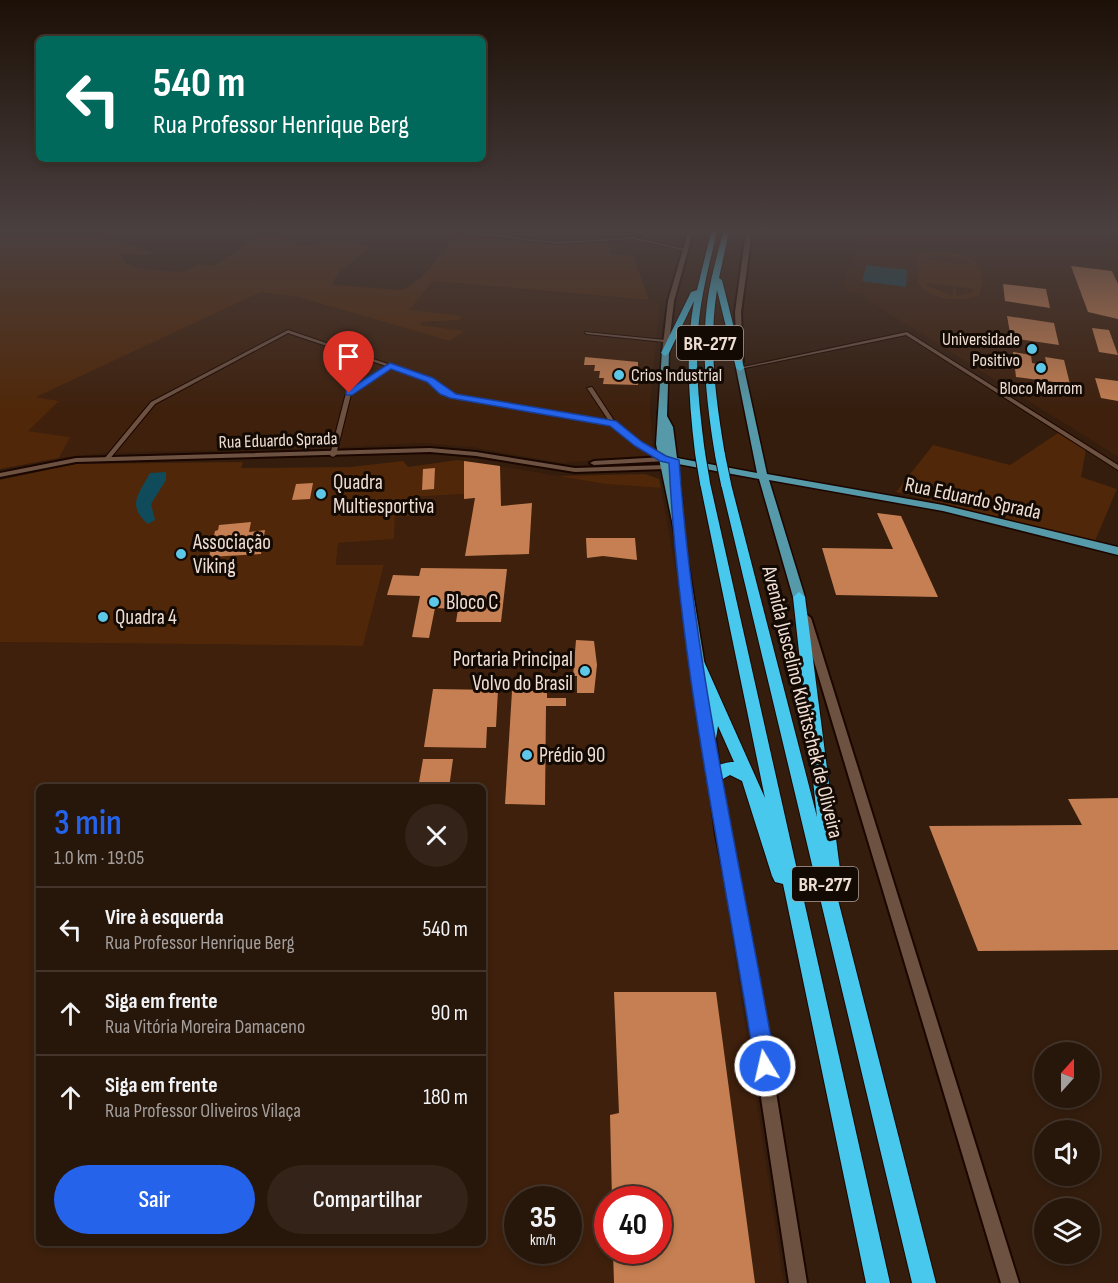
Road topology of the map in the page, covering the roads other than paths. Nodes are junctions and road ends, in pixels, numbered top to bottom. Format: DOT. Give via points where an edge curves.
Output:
graph roads {
  1 [pos="674,292"];
  2 [pos="695,292"];
  3 [pos="702,292"];
  4 [pos="714,292"];
  5 [pos="722,292"];
  6 [pos="741,292"];
  7 [pos="587,333"];
  8 [pos="665,341"];
  9 [pos="665,353"];
  10 [pos="390,366"];
  11 [pos="740,368"];
  12 [pos="590,388"];
  13 [pos="663,417"];
  14 [pos="613,423"];
  15 [pos="638,444"];
  16 [pos="661,444"];
  17 [pos="333,455"];
  18 [pos="106,459"];
  19 [pos="669,463"];
  20 [pos="1118,468"];
  21 [pos="0,475"];
  22 [pos="763,478"];
  23 [pos="788,484"];
  24 [pos="818,486"];
  25 [pos="768,498"];
  26 [pos="1118,551"];
  27 [pos="799,597"];
  28 [pos="699,666"];
  29 [pos="716,707"];
  30 [pos="709,746"];
  31 [pos="747,776"];
  32 [pos="714,777"];
  33 [pos="839,941"];
  34 [pos="798,1283"];
  35 [pos="878,1283"];
  36 [pos="924,1283"];
  37 [pos="1010,1283"];
  1 -- 8 [label="main road"];
  2 -- 9 [label="highway"];
  3 -- 35 [label="highway, BR-277, bridge" via="694,335 694,393 705,483"];
  4 -- 33 [label="highway, Avenida Juscelino Kubitschek de Oliveira / BR-277, bridge" via="710,350 720,455"];
  5 -- 11 [label="highway"];
  6 -- 11 [label="main road"];
  7 -- 8 [label="street"];
  8 -- 9 [label="main road"];
  9 -- 13 [label="main road"];
  10 -- 14 [label="street" via="430,380 459,398"];
  10 -- 17 [label="street" via="349,393"];
  10 -- 18 [label="street" via="288,331 153,403"];
  11 -- 20 [label="street" via="907,333"];
  11 -- 22 [label="main road"];
  12 -- 14 [label="street"];
  13 -- 16 [label="main road"];
  13 -- 19 [label="main road" via="669,427"];
  14 -- 15 [label="street"];
  15 -- 16 [label="street"];
  15 -- 19 [label="street"];
  16 -- 19 [label="main road"];
  17 -- 18 [label="main road, Rua Eduardo Sprada"];
  17 -- 19 [label="main road, Rua Eduardo Sprada" via="436,450 585,471"];
  18 -- 21 [label="main road, Rua Eduardo Sprada" via="51,463"];
  19 -- 22 [label="main road, Rua Eduardo Sprada"];
  19 -- 28 [label="main road"];
  22 -- 23 [label="main road, Rua Eduardo Sprada"];
  22 -- 24 [label="main road, Rua Eduardo Sprada"];
  22 -- 25 [label="main road"];
  23 -- 24 [label="main road, Rua Eduardo Sprada"];
  23 -- 25 [label="main road" via="775,487"];
  24 -- 26 [label="main road, Rua Eduardo Sprada" via="966,513"];
  25 -- 27 [label="main road"];
  27 -- 33 [label="highway"];
  27 -- 37 [label="main road"];
  28 -- 29 [label="highway"];
  28 -- 30 [label="main road"];
  29 -- 30 [label="highway"];
  29 -- 31 [label="highway"];
  30 -- 32 [label="main road"];
  31 -- 32 [label="highway" via="733,768"];
  31 -- 35 [label="highway" via="777,859"];
  32 -- 34 [label="main road" via="758,1020"];
  33 -- 36 [label="highway, Avenida Juscelino Kubitschek de Oliveira / BR-277"];
}
